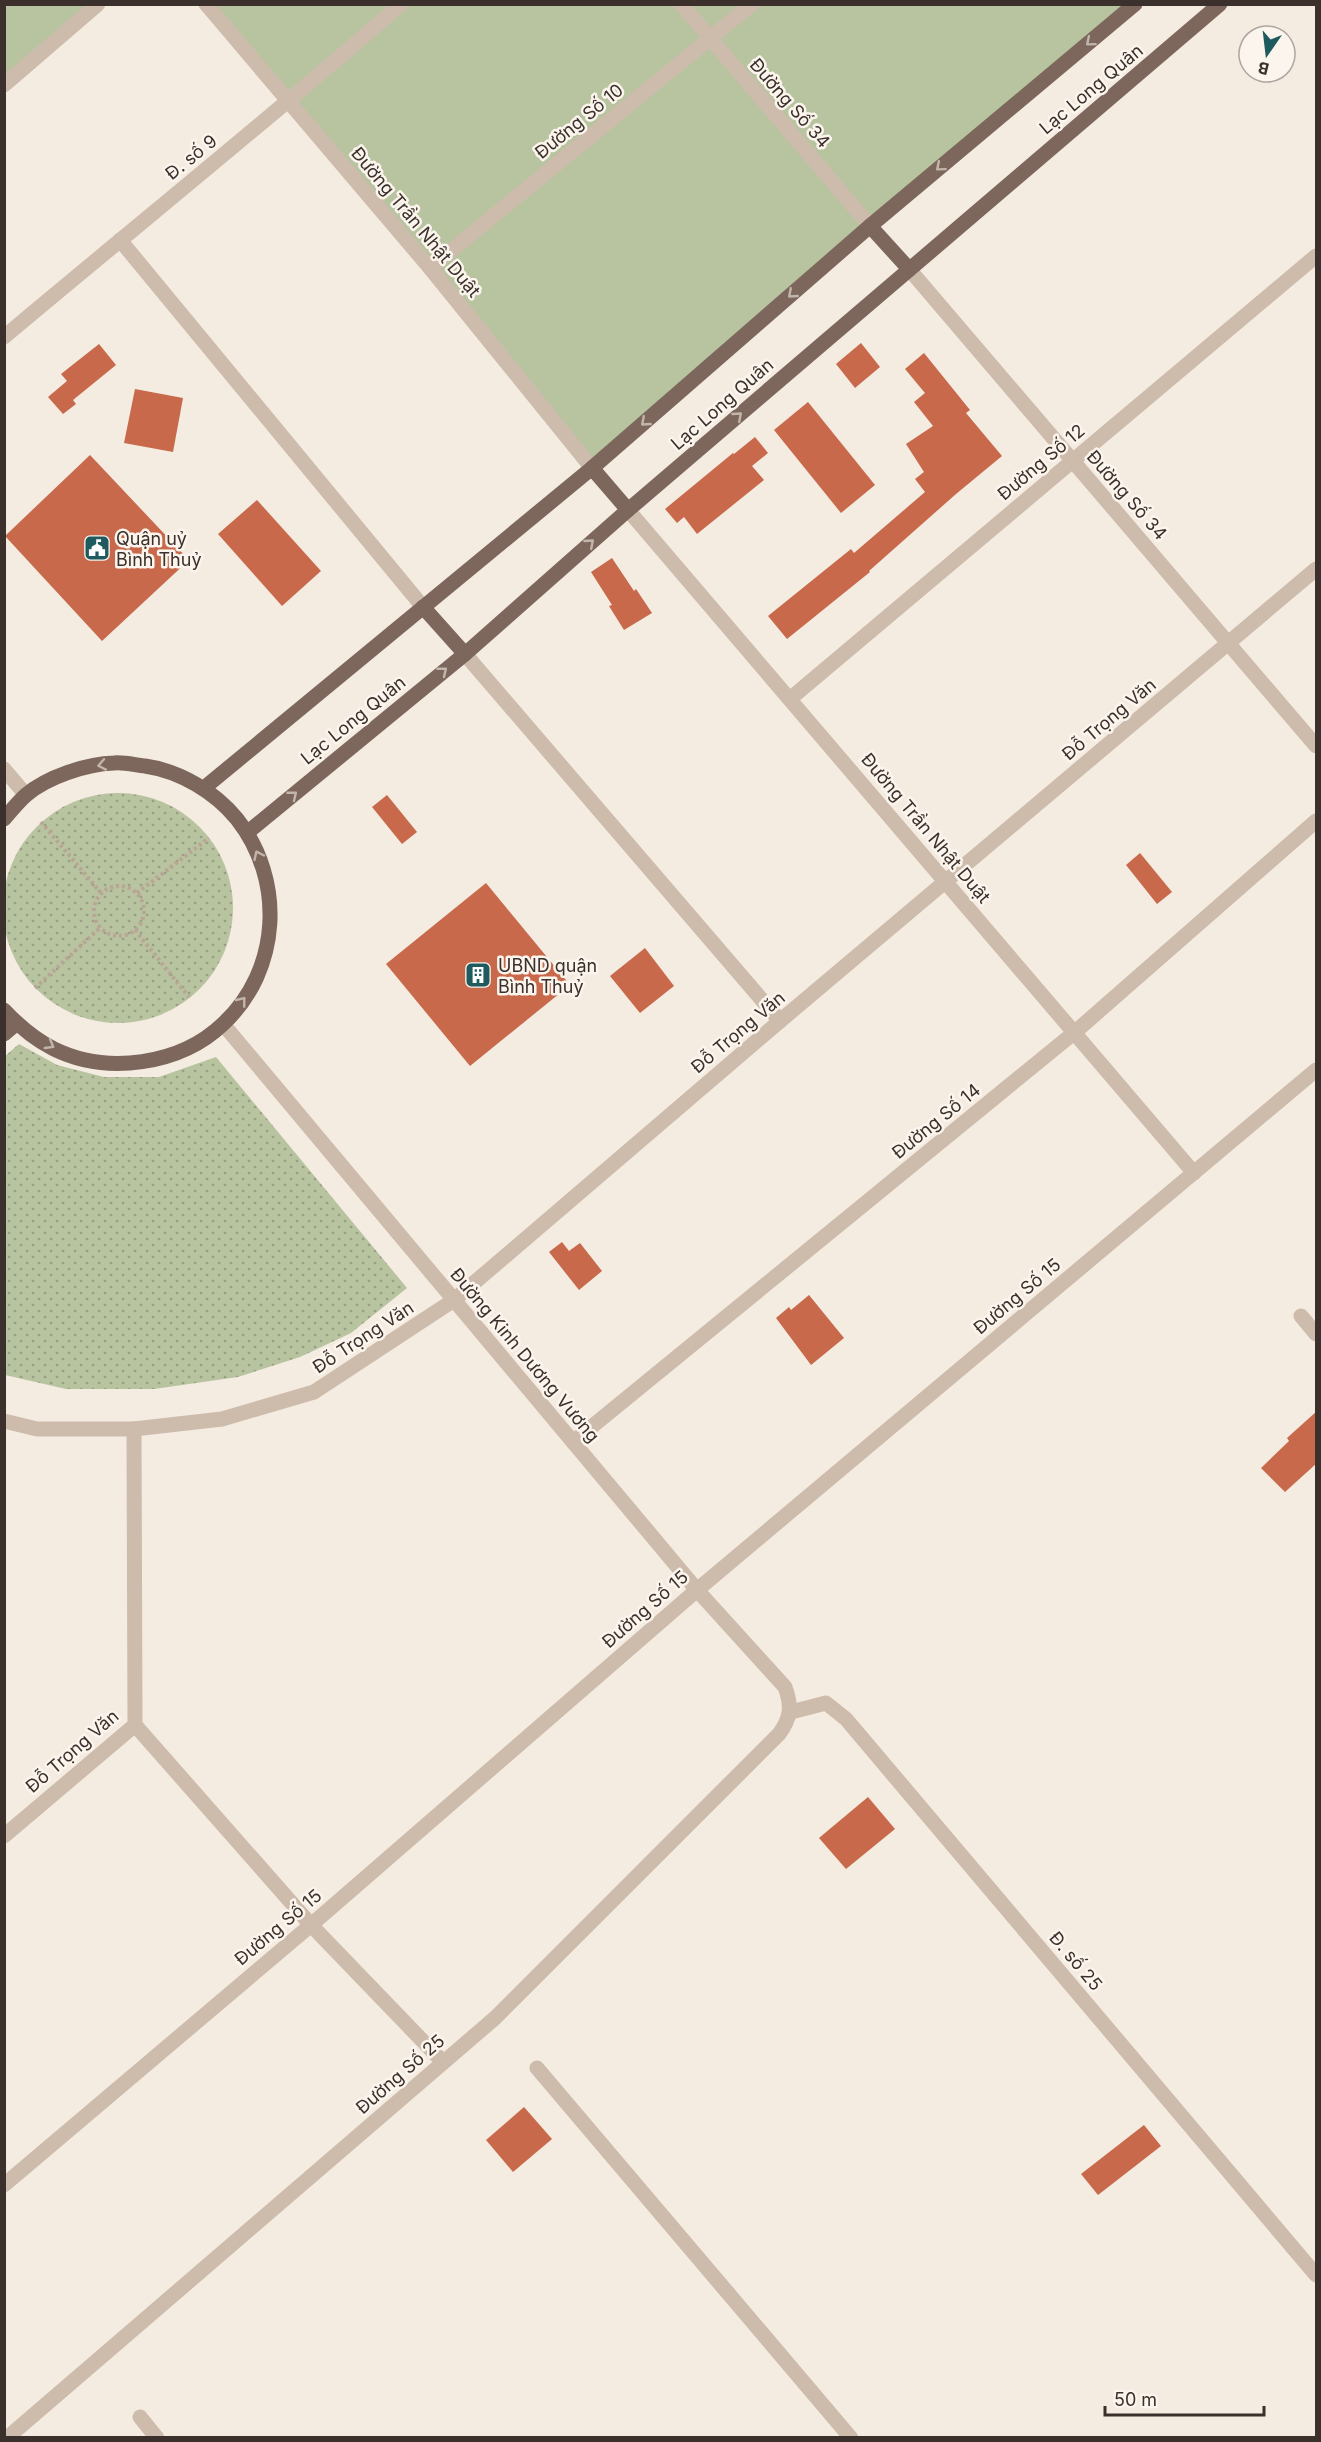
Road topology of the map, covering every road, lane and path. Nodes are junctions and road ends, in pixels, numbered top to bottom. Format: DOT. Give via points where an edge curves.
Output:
graph roads {
  1 [pos="98,4"];
  2 [pos="206,4"];
  3 [pos="401,4"];
  4 [pos="681,4"];
  5 [pos="752,4"];
  6 [pos="1135,4"];
  7 [pos="1220,4"];
  8 [pos="709,40"];
  9 [pos="4,85"];
  10 [pos="289,103"];
  11 [pos="870,226"];
  12 [pos="120,240"];
  13 [pos="1317,256"];
  14 [pos="430,268"];
  15 [pos="909,269"];
  16 [pos="4,337"];
  17 [pos="1073,461"];
  18 [pos="592,468"];
  19 [pos="628,510"];
  20 [pos="1317,569"];
  21 [pos="423,607"];
  22 [pos="1229,643"];
  23 [pos="465,654"];
  24 [pos="791,698"];
  25 [pos="1317,746"];
  26 [pos="4,769"];
  27 [pos="204,788"];
  28 [pos="26,795"];
  29 [pos="4,819"];
  30 [pos="1317,821"];
  31 [pos="41,822"];
  32 [pos="248,832"];
  33 [pos="208,838"];
  34 [pos="946,882"];
  35 [pos="101,892"];
  36 [pos="137,893"];
  37 [pos="100,927"];
  38 [pos="135,930"];
  39 [pos="34,988"];
  40 [pos="189,997"];
  41 [pos="4,1010"];
  42 [pos="780,1022"];
  43 [pos="17,1023"];
  44 [pos="223,1024"];
  45 [pos="1075,1032"];
  46 [pos="4,1034"];
  47 [pos="1317,1070"];
  48 [pos="1194,1173"];
  49 [pos="454,1300"];
  50 [pos="1301,1316"];
  51 [pos="1317,1334"];
  52 [pos="4,1421"];
  53 [pos="135,1429"];
  54 [pos="573,1442"];
  55 [pos="697,1590"];
  56 [pos="790,1712"];
  57 [pos="135,1725"];
  58 [pos="4,1836"];
  59 [pos="311,1925"];
  60 [pos="443,2062"];
  61 [pos="537,2068"];
  62 [pos="4,2185"];
  63 [pos="1317,2275"];
  64 [pos="140,2417"];
  65 [pos="8,2432"];
  66 [pos="157,2438"];
  67 [pos="851,2438"];
  1 -- 9 [label="street"];
  2 -- 10 [label="street, Đường Trần Nhật Duật"];
  3 -- 10 [label="street, Đ. số 9"];
  4 -- 8 [label="street, Đường Số 34"];
  5 -- 8 [label="street, Đường Số 10"];
  6 -- 11 [label="main road, Lạc Long Quân, one-way"];
  7 -- 15 [label="main road, Lạc Long Quân"];
  8 -- 11 [label="street, Đường Số 34"];
  8 -- 14 [label="street, Đường Số 10"];
  10 -- 12 [label="street, Đ. số 9"];
  10 -- 14 [label="street, Đường Trần Nhật Duật"];
  11 -- 15 [label="main road"];
  11 -- 18 [label="main road, Lạc Long Quân, one-way"];
  12 -- 16 [label="street, Đ. số 9"];
  12 -- 21 [label="street"];
  13 -- 17 [label="street, Đường Số 12"];
  14 -- 18 [label="street, Đường Trần Nhật Duật"];
  15 -- 17 [label="street, Đường Số 34"];
  19 -- 15 [label="main road, Lạc Long Quân, one-way"];
  17 -- 22 [label="street, Đường Số 34"];
  17 -- 24 [label="street, Đường Số 12"];
  18 -- 19 [label="main road"];
  18 -- 21 [label="main road, Lạc Long Quân"];
  23 -- 19 [label="main road, Lạc Long Quân, one-way"];
  19 -- 24 [label="street, Đường Trần Nhật Duật"];
  20 -- 22 [label="street, Đỗ Trọng Văn"];
  21 -- 23 [label="main road"];
  21 -- 27 [label="main road, Lạc Long Quân"];
  22 -- 25 [label="street, Đường Số 34"];
  22 -- 34 [label="street, Đỗ Trọng Văn"];
  32 -- 23 [label="main road, Lạc Long Quân, one-way"];
  23 -- 42 [label="street"];
  24 -- 34 [label="street, Đường Trần Nhật Duật"];
  26 -- 28 [label="street"];
  27 -- 28 [label="main road, one-way" via="161,768 114,763 68,771"];
  27 -- 32 [label="main road"];
  28 -- 29 [label="main road"];
  30 -- 45 [label="street, Đường Số 14"];
  31 -- 35 [label="path"];
  44 -- 32 [label="main road, one-way" via="250,992 266,953 272,912 266,871"];
  33 -- 36 [label="path"];
  34 -- 42 [label="street, Đỗ Trọng Văn"];
  34 -- 45 [label="street, Đường Trần Nhật Duật"];
  35 -- 36 [label="path" via="126,886"];
  35 -- 37 [label="path" via="94,908"];
  36 -- 38 [label="path" via="144,909"];
  37 -- 38 [label="path" via="121,936"];
  37 -- 39 [label="path"];
  38 -- 40 [label="path"];
  41 -- 43 [label="main road"];
  42 -- 49 [label="street, Đỗ Trọng Văn"];
  43 -- 44 [label="main road, one-way" via="54,1049 97,1062 143,1062 186,1050"];
  43 -- 46 [label="main road"];
  44 -- 49 [label="street, Đường Kinh Dương Vương"];
  45 -- 48 [label="street, Đường Trần Nhật Duật"];
  45 -- 54 [label="street, Đường Số 14"];
  47 -- 48 [label="street, Đường Số 15"];
  48 -- 55 [label="street, Đường Số 15"];
  49 -- 53 [label="street, Đỗ Trọng Văn" via="314,1392 222,1419"];
  49 -- 54 [label="street, Đường Kinh Dương Vương"];
  50 -- 51 [label="street"];
  52 -- 53 [label="street, Đỗ Trọng Văn" via="37,1429"];
  53 -- 57 [label="street, Đỗ Trọng Văn"];
  54 -- 55 [label="street, Đường Kinh Dương Vương"];
  55 -- 56 [label="street, Đường Kinh Dương Vương" via="785,1687"];
  55 -- 59 [label="street, Đường Số 15"];
  56 -- 60 [label="street, Đường Số 25" via="787,1724 778,1734 495,2018"];
  56 -- 63 [label="street, Đ. số 25" via="826,1703 846,1719"];
  57 -- 58 [label="street, Đỗ Trọng Văn"];
  57 -- 59 [label="street"];
  59 -- 60 [label="street"];
  59 -- 62 [label="street, Đường Số 15"];
  60 -- 65 [label="street, Đường Số 25"];
  61 -- 67 [label="street"];
  64 -- 66 [label="street"];
}
